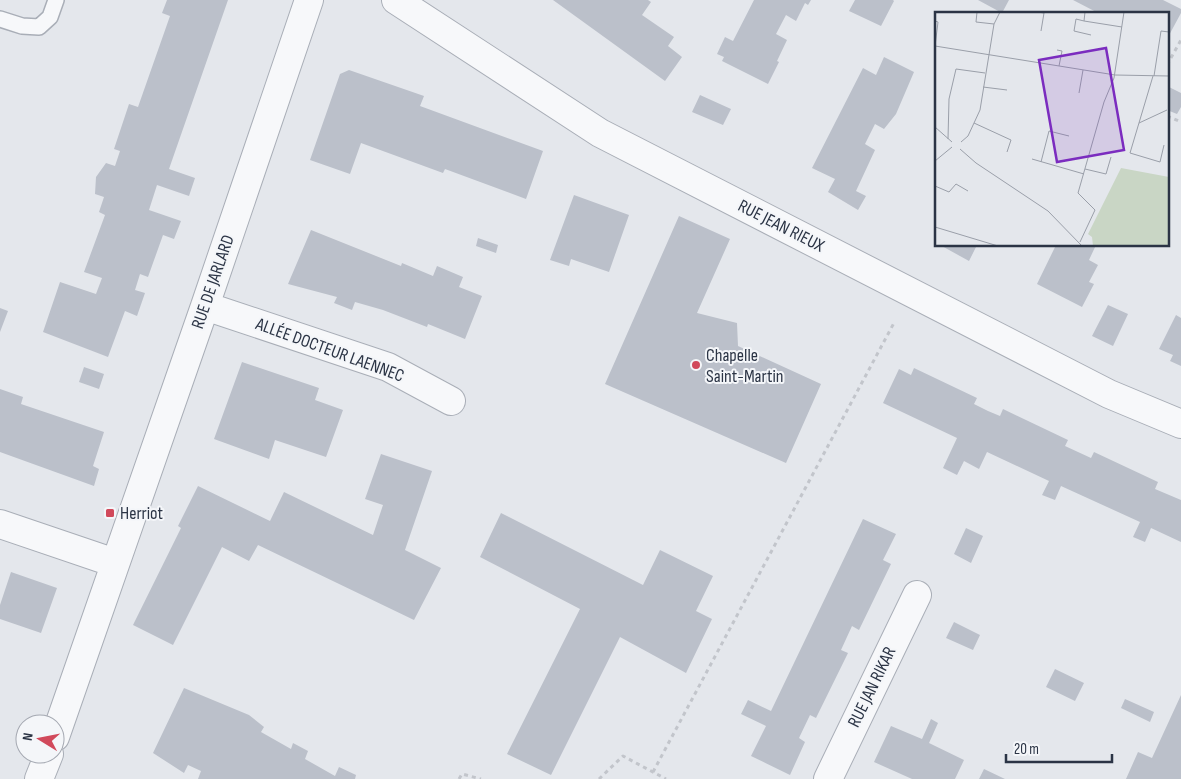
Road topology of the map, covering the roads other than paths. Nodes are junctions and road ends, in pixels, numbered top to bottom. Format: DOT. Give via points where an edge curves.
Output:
graph roads {
  1 [pos="56,0"];
  2 [pos="309,0"];
  3 [pos="396,0"];
  4 [pos="0,19"];
  5 [pos="205,306"];
  6 [pos="451,401"];
  7 [pos="1181,424"];
  8 [pos="0,524"];
  9 [pos="115,563"];
  10 [pos="917,595"];
  11 [pos="63,714"];
  12 [pos="45,764"];
  13 [pos="39,779"];
  14 [pos="828,779"];
  1 -- 4 [label="lane" via="50,17 39,27"];
  2 -- 5 [label="street, RUE DE JARLARD"];
  3 -- 7 [label="street, RUE JEAN RIEUX" via="600,133 1109,394"];
  5 -- 6 [label="street, ALLÉE DOCTEUR LAENNEC" via="388,367"];
  5 -- 9 [label="street, RUE DE JARLARD"];
  8 -- 9 [label="street"];
  9 -- 11 [label="street, RUE DE JARLARD"];
  10 -- 14 [label="street, RUE JAN RIKAR"];
  12 -- 13 [label="street"];
}
